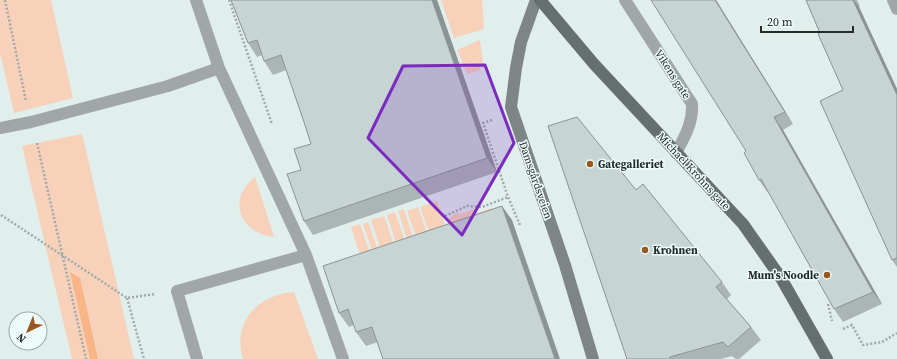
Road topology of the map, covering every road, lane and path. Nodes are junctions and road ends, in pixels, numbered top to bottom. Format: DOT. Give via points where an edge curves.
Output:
graph roads {
  1 [pos="196,0"];
  2 [pos="536,0"];
  3 [pos="540,0"];
  4 [pos="625,0"];
  5 [pos="893,0"];
  6 [pos="897,9"];
  7 [pos="219,68"];
  8 [pos="495,119"];
  9 [pos="0,128"];
  10 [pos="676,153"];
  11 [pos="508,197"];
  12 [pos="1,215"];
  13 [pos="445,216"];
  14 [pos="520,224"];
  15 [pos="59,234"];
  16 [pos="62,255"];
  17 [pos="306,255"];
  18 [pos="177,292"];
  19 [pos="127,298"];
  20 [pos="843,329"];
  21 [pos="897,333"];
  22 [pos="86,359"];
  23 [pos="144,359"];
  24 [pos="197,359"];
  25 [pos="343,359"];
  26 [pos="593,359"];
  27 [pos="827,359"];
  1 -- 7 [label="street"];
  2 -- 26 [label="street, Damsgårdsveien" via="521,42 512,107 565,265"];
  3 -- 10 [label="main road, Michael Krohns gate" via="594,64"];
  4 -- 10 [label="street, Vikens gate" via="692,104 688,130"];
  5 -- 6 [label="street"];
  7 -- 9 [label="street" via="168,86"];
  7 -- 17 [label="street"];
  8 -- 11 [label="path" via="483,122"];
  10 -- 27 [label="main road, Michael Krohns gate" via="743,224 781,278"];
  11 -- 13 [label="path" via="482,207 467,206"];
  11 -- 14 [label="path"];
  12 -- 16 [label="path"];
  15 -- 16 [label="path"];
  16 -- 19 [label="path"];
  16 -- 22 [label="path"];
  17 -- 18 [label="street"];
  17 -- 25 [label="street"];
  18 -- 19 [label="path"];
  18 -- 24 [label="street"];
  19 -- 23 [label="path"];
  20 -- 21 [label="path" via="852,325 864,345 882,342"];
}
